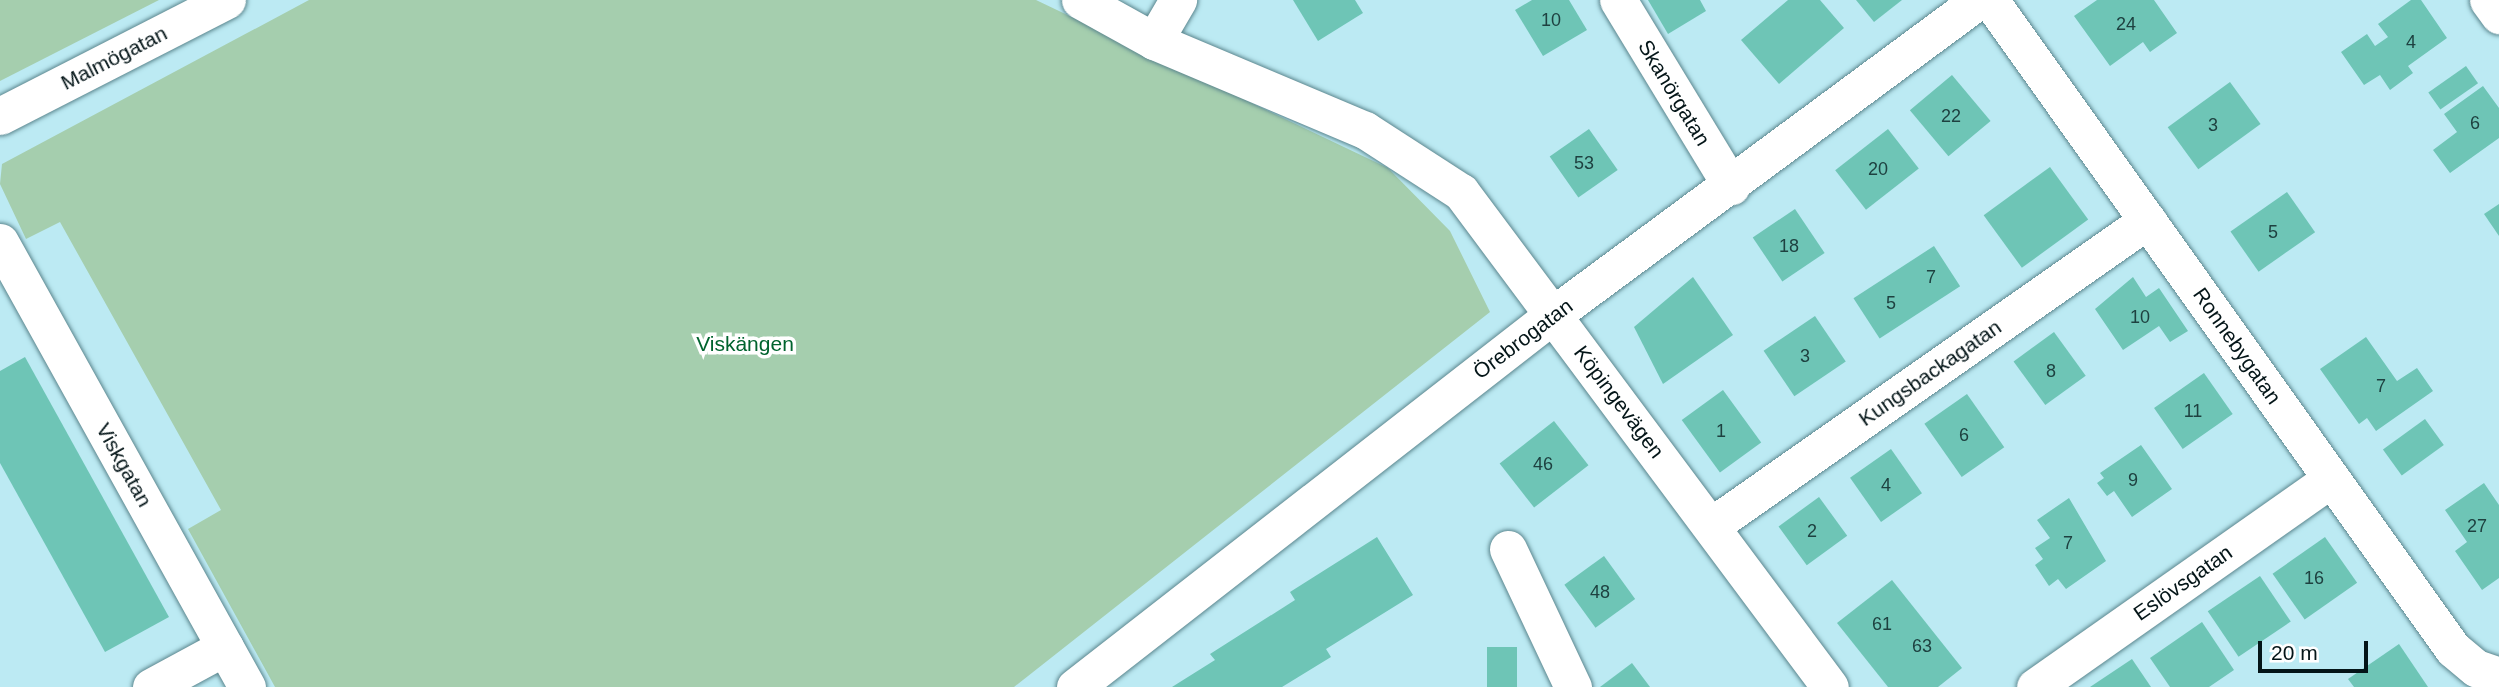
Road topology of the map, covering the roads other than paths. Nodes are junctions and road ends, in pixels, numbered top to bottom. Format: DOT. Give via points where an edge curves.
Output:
graph roads {
  1 [pos="228,0"];
  2 [pos="1080,0"];
  3 [pos="1178,0"];
  4 [pos="1618,0"];
  5 [pos="1979,0"];
  6 [pos="1990,0"];
  7 [pos="2488,0"];
  8 [pos="2499,15"];
  9 [pos="1154,41"];
  10 [pos="0,116"];
  11 [pos="1731,186"];
  12 [pos="2148,220"];
  13 [pos="0,243"];
  14 [pos="1554,314"];
  15 [pos="2331,479"];
  16 [pos="1711,526"];
  17 [pos="1508,549"];
  18 [pos="225,647"];
  19 [pos="2499,676"];
  20 [pos="151,687"];
  21 [pos="247,687"];
  22 [pos="1075,687"];
  23 [pos="1573,687"];
  24 [pos="1830,687"];
  25 [pos="2035,687"];
  1 -- 10 [label="street, Malmögatan"];
  2 -- 9 [label="street, Köpingevägen"];
  3 -- 9 [label="street"];
  4 -- 11 [label="street, Skanörgatan"];
  5 -- 11 [label="street, Örebrogatan"];
  6 -- 12 [label="street, Ronnebygatan"];
  7 -- 8 [label="street"];
  9 -- 14 [label="street, Köpingevägen" via="1365,130 1442,176 1482,216"];
  11 -- 14 [label="street, Örebrogatan"];
  12 -- 15 [label="street, Ronnebygatan"];
  12 -- 16 [label="street, Kungsbackagatan"];
  13 -- 18 [label="street, Viskgatan"];
  14 -- 16 [label="street, Köpingevägen"];
  14 -- 22 [label="street, Örebrogatan"];
  15 -- 19 [label="street, Ronnebygatan" via="2453,649 2476,668"];
  15 -- 25 [label="street, Eslövsgatan"];
  16 -- 24 [label="street, Köpingevägen"];
  17 -- 23 [label="street"];
  18 -- 20 [label="street"];
  18 -- 21 [label="street, Viskgatan"];
}
